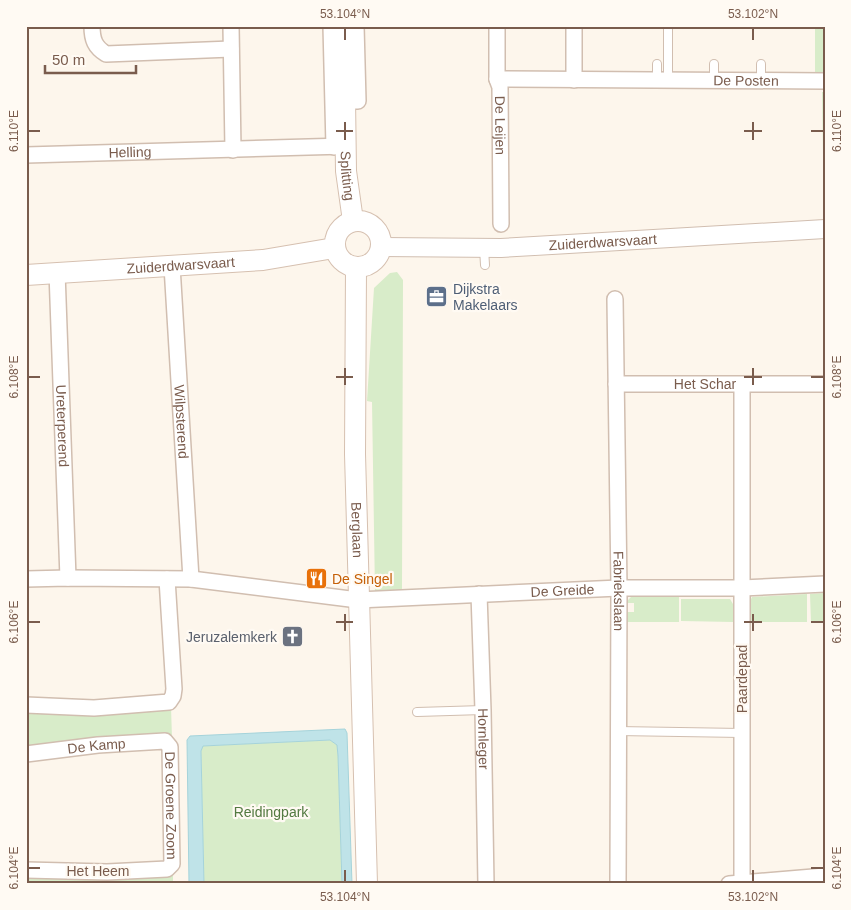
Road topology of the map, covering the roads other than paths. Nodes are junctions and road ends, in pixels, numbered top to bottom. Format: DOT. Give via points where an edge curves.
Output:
graph roads {
  1 [pos="92,26"];
  2 [pos="231,26"];
  3 [pos="331,26"];
  4 [pos="344,26"];
  5 [pos="356,26"];
  6 [pos="496,26"];
  7 [pos="574,26"];
  8 [pos="668,26"];
  9 [pos="231,49"];
  10 [pos="657,64"];
  11 [pos="714,64"];
  12 [pos="761,64"];
  13 [pos="497,79"];
  14 [pos="574,80"];
  15 [pos="662,80"];
  16 [pos="714,81"];
  17 [pos="761,81"];
  18 [pos="825,81"];
  19 [pos="352,101"];
  20 [pos="340,146"];
  21 [pos="233,150"];
  22 [pos="26,155"];
  23 [pos="353,222"];
  24 [pos="501,224"];
  25 [pos="825,229"];
  26 [pos="381,247"];
  27 [pos="334,248"];
  28 [pos="172,266"];
  29 [pos="356,268"];
  30 [pos="57,272"];
  31 [pos="26,274"];
  32 [pos="615,299"];
  33 [pos="616,384"];
  34 [pos="825,384"];
  35 [pos="742,386"];
  36 [pos="68,578"];
  37 [pos="26,579"];
  38 [pos="167,579"];
  39 [pos="191,579"];
  40 [pos="825,584"];
  41 [pos="619,588"];
  42 [pos="742,588"];
  43 [pos="479,594"];
  44 [pos="358,600"];
  45 [pos="26,706"];
  46 [pos="483,710"];
  47 [pos="418,712"];
  48 [pos="617,732"];
  49 [pos="742,733"];
  50 [pos="168,744"];
  51 [pos="26,754"];
  52 [pos="170,867"];
  53 [pos="26,870"];
  54 [pos="825,876"];
  55 [pos="735,883"];
  56 [pos="367,884"];
  57 [pos="486,884"];
  58 [pos="618,884"];
  1 -- 9 [label="street" via="92,38 97,48 106,54"];
  2 -- 9 [label="street"];
  3 -- 20 [label="street, Splitting"];
  4 -- 19 [label="main road, Splitting"];
  5 -- 19 [label="street, Splitting"];
  6 -- 13 [label="street, De Leijen"];
  7 -- 14 [label="street"];
  8 -- 15 [label="lane"];
  9 -- 21 [label="street"];
  10 -- 15 [label="lane"];
  11 -- 16 [label="lane"];
  12 -- 17 [label="lane"];
  13 -- 14 [label="street, De Posten"];
  13 -- 24 [label="street, De Leijen" via="500,87"];
  14 -- 15 [label="street, De Posten"];
  15 -- 16 [label="street, De Posten"];
  16 -- 17 [label="street, De Posten"];
  17 -- 18 [label="street, De Posten"];
  19 -- 20 [label="main road, Splitting"];
  20 -- 21 [label="street, Helling"];
  20 -- 23 [label="main road, Splitting"];
  21 -- 22 [label="street, Helling"];
  23 -- 26 [label="main road" via="370,224 380,238"];
  23 -- 27 [label="main road" via="338,231"];
  25 -- 26 [label="street, Zuiderdwarsvaart" via="484,256"];
  26 -- 29 [label="main road" via="373,262"];
  27 -- 28 [label="main road, Zuiderdwarsvaart" via="263,260"];
  27 -- 29 [label="main road" via="342,262"];
  28 -- 30 [label="main road, Zuiderdwarsvaart"];
  28 -- 39 [label="street, Wilpsterend"];
  29 -- 44 [label="main road, Berglaan"];
  30 -- 31 [label="main road, Zuiderdwarsvaart"];
  30 -- 36 [label="street, Ureterperend"];
  32 -- 33 [label="street, Fabriekslaan"];
  33 -- 35 [label="street, Het Schar"];
  33 -- 41 [label="street, Fabriekslaan"];
  34 -- 35 [label="street, Het Schar"];
  35 -- 42 [label="street, Paardepad"];
  36 -- 37 [label="street"];
  36 -- 38 [label="street"];
  38 -- 39 [label="street"];
  38 -- 45 [label="street" via="174,689 169,702 94,708"];
  39 -- 44 [label="street"];
  40 -- 42 [label="street, De Greide"];
  41 -- 42 [label="street, De Greide"];
  41 -- 43 [label="street, De Greide"];
  41 -- 48 [label="street, Fabriekslaan"];
  42 -- 49 [label="street, Paardepad"];
  43 -- 44 [label="street, De Greide"];
  43 -- 46 [label="street, Hornleger"];
  44 -- 56 [label="main road, Berglaan"];
  46 -- 47 [label="lane"];
  46 -- 57 [label="street, Hornleger"];
  48 -- 49 [label="lane"];
  48 -- 58 [label="street, Fabriekslaan"];
  49 -- 55 [label="street, Paardepad"];
  50 -- 51 [label="street, De Kamp" via="98,745"];
  50 -- 52 [label="street, De Groene Zoom"];
  52 -- 53 [label="street, Het Heem" via="107,872"];
  54 -- 55 [label="street"];
}
